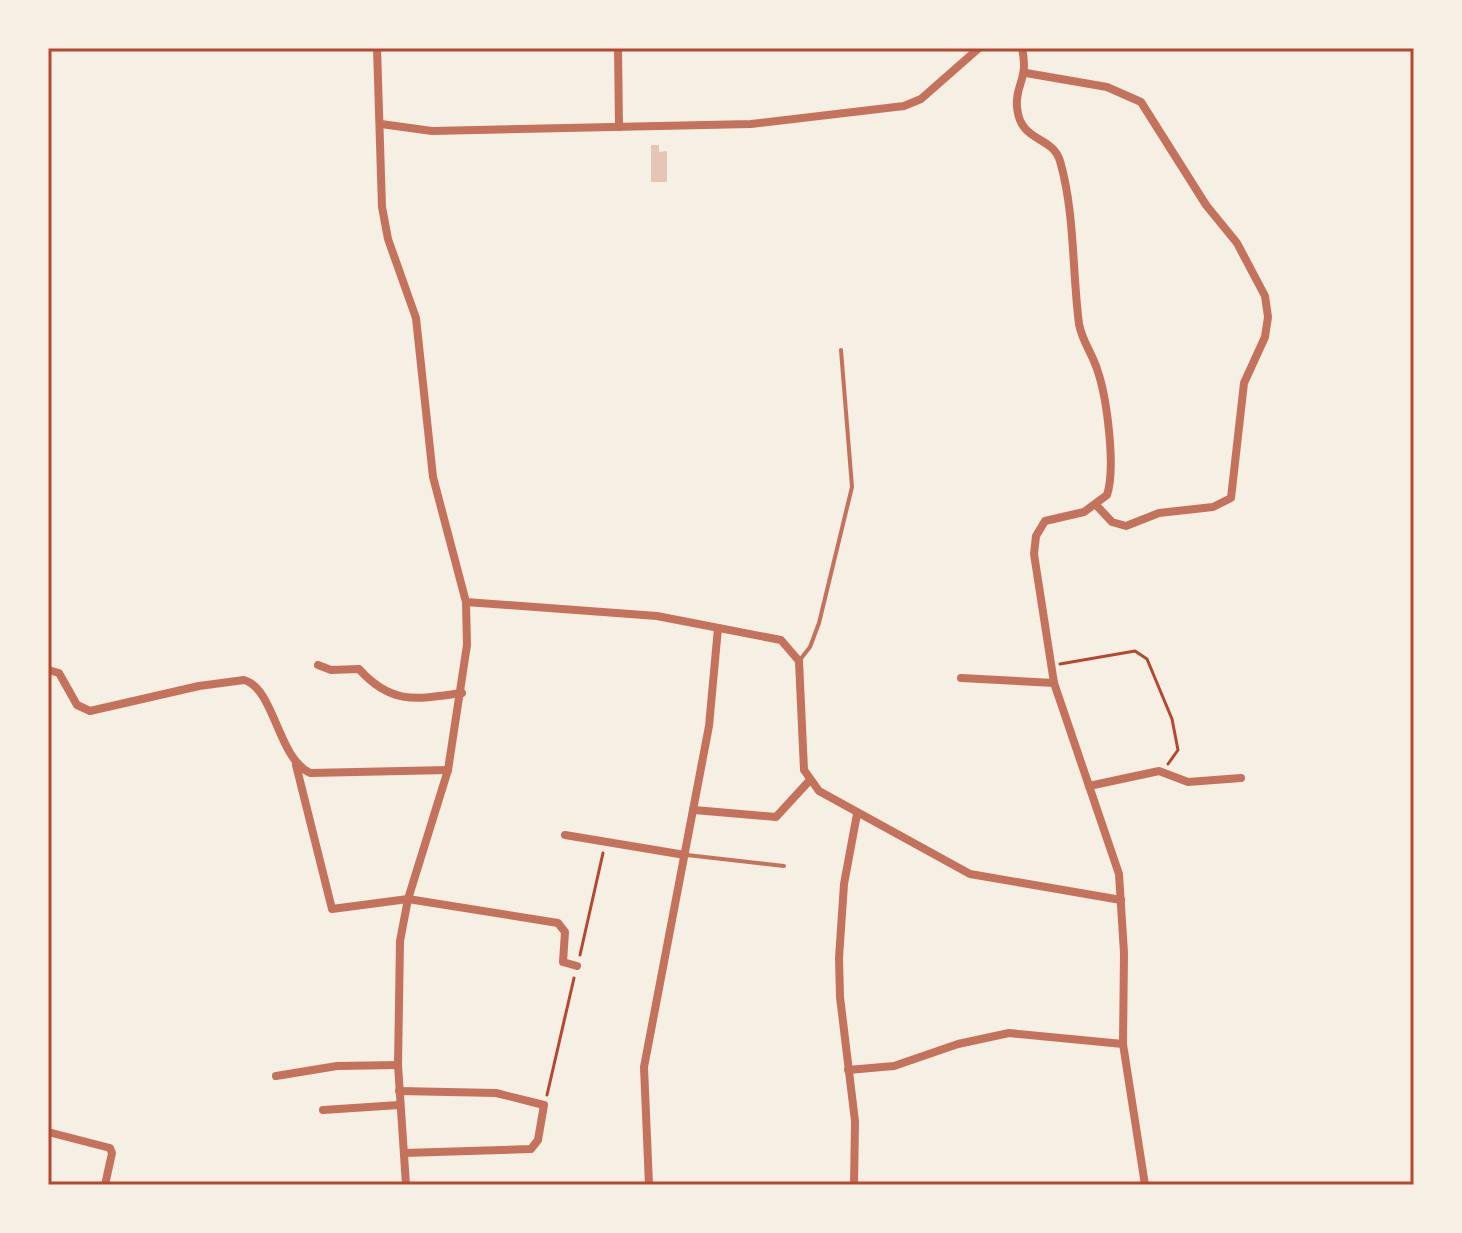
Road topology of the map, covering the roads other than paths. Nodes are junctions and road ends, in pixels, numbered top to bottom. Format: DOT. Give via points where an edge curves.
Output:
graph roads {
  1 [pos="377,48"];
  2 [pos="618,48"];
  3 [pos="979,48"];
  4 [pos="1022,48"];
  5 [pos="1026,73"];
  6 [pos="381,124"];
  7 [pos="619,127"];
  8 [pos="841,350"];
  9 [pos="1097,506"];
  10 [pos="466,602"];
  11 [pos="718,628"];
  12 [pos="799,661"];
  13 [pos="318,665"];
  14 [pos="48,670"];
  15 [pos="961,678"];
  16 [pos="1054,683"];
  17 [pos="462,693"];
  18 [pos="296,764"];
  19 [pos="448,770"];
  20 [pos="1241,778"];
  21 [pos="810,780"];
  22 [pos="1089,786"];
  23 [pos="694,810"];
  24 [pos="857,814"];
  25 [pos="565,835"];
  26 [pos="685,855"];
  27 [pos="784,866"];
  28 [pos="408,899"];
  29 [pos="1121,900"];
  30 [pos="577,966"];
  31 [pos="1123,1044"];
  32 [pos="398,1065"];
  33 [pos="848,1070"];
  34 [pos="276,1076"];
  35 [pos="399,1091"];
  36 [pos="399,1105"];
  37 [pos="323,1110"];
  38 [pos="48,1132"];
  39 [pos="404,1153"];
  40 [pos="105,1185"];
  41 [pos="406,1185"];
  42 [pos="649,1185"];
  43 [pos="854,1185"];
  44 [pos="1145,1185"];
  1 -- 6 [label="street"];
  2 -- 7 [label="street"];
  3 -- 7 [label="street" via="921,99 904,106 751,124"];
  4 -- 5 [label="street"];
  5 -- 9 [label="street" via="1017,107 1022,127 1060,159 1082,337 1099,373 1112,462 1107,495"];
  5 -- 9 [label="street" via="1107,87 1141,102 1206,205 1237,243 1265,296 1266,327 1244,383 1231,498 1213,507 1159,513 1126,526 1112,522"];
  6 -- 7 [label="street" via="432,131"];
  6 -- 10 [label="street" via="382,207 416,318 433,477"];
  8 -- 12 [label="lane" via="852,487 819,623"];
  9 -- 16 [label="street" via="1045,521 1036,536 1034,554"];
  10 -- 11 [label="street" via="657,616"];
  10 -- 17 [label="street"];
  11 -- 12 [label="street" via="781,640"];
  11 -- 23 [label="street"];
  12 -- 21 [label="street" via="804,770"];
  13 -- 17 [label="street" via="359,669 382,689 411,700"];
  14 -- 18 [label="street" via="59,673 77,705 90,711 199,686 251,682"];
  15 -- 16 [label="street"];
  16 -- 22 [label="street"];
  17 -- 19 [label="street"];
  18 -- 19 [label="street" via="310,773"];
  18 -- 28 [label="street" via="329,906"];
  19 -- 28 [label="street"];
  20 -- 22 [label="street" via="1188,782 1159,771"];
  21 -- 23 [label="street" via="776,817"];
  21 -- 24 [label="street"];
  22 -- 29 [label="street" via="1113,851"];
  23 -- 26 [label="street"];
  24 -- 29 [label="street" via="970,874"];
  24 -- 33 [label="street" via="845,873 839,958"];
  25 -- 26 [label="street"];
  26 -- 27 [label="lane"];
  26 -- 42 [label="street" via="644,1067"];
  28 -- 30 [label="street" via="558,923 565,932 563,962"];
  28 -- 32 [label="street" via="400,941"];
  29 -- 31 [label="street"];
  31 -- 33 [label="street" via="1009,1033 894,1066"];
  31 -- 44 [label="street"];
  32 -- 34 [label="street" via="337,1066"];
  32 -- 35 [label="street"];
  33 -- 43 [label="street" via="855,1121"];
  35 -- 36 [label="street"];
  35 -- 39 [label="street" via="496,1093 544,1105 538,1140 531,1149"];
  36 -- 37 [label="street"];
  36 -- 39 [label="street"];
  38 -- 40 [label="street" via="110,1148"];
  39 -- 41 [label="street"];
}
